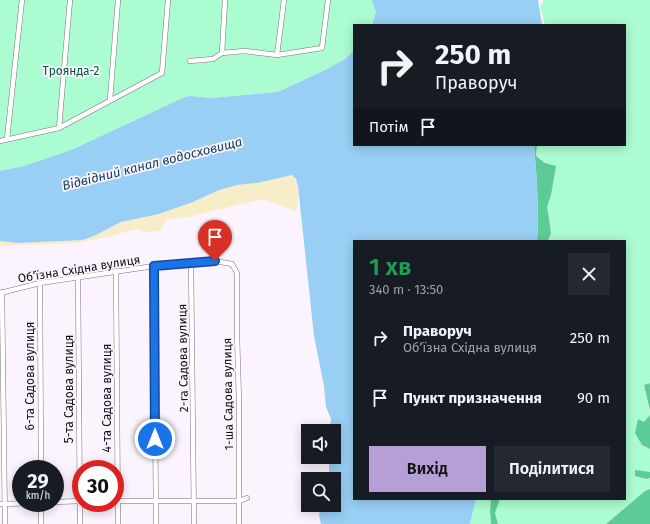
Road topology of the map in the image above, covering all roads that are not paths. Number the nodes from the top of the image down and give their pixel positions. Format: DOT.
graph roads {
  1 [pos="22,0"];
  2 [pos="70,0"];
  3 [pos="118,0"];
  4 [pos="168,0"];
  5 [pos="225,0"];
  6 [pos="284,0"];
  7 [pos="328,0"];
  8 [pos="222,53"];
  9 [pos="278,55"];
  10 [pos="190,60"];
  11 [pos="110,100"];
  12 [pos="59,128"];
  13 [pos="7,139"];
  14 [pos="0,141"];
  15 [pos="191,264"];
  16 [pos="232,264"];
  17 [pos="154,266"];
  18 [pos="116,272"];
  19 [pos="78,277"];
  20 [pos="40,283"];
  21 [pos="1,293"];
  22 [pos="41,460"];
  23 [pos="80,460"];
  24 [pos="116,460"];
  25 [pos="248,498"];
  26 [pos="194,500"];
  27 [pos="124,501"];
  28 [pos="155,501"];
  29 [pos="238,501"];
  30 [pos="2,504"];
  31 [pos="12,504"];
  32 [pos="41,512"];
  33 [pos="80,512"];
  34 [pos="117,512"];
  35 [pos="5,524"];
  36 [pos="41,524"];
  37 [pos="80,524"];
  38 [pos="118,524"];
  39 [pos="156,524"];
  40 [pos="194,524"];
  41 [pos="239,524"];
  1 -- 13 [label="street"];
  2 -- 12 [label="street"];
  3 -- 11 [label="street"];
  4 -- 11 [label="street"];
  5 -- 8 [label="street"];
  6 -- 9 [label="street"];
  7 -- 9 [label="street"];
  8 -- 9 [label="street"];
  8 -- 10 [label="street"];
  11 -- 12 [label="street"];
  12 -- 13 [label="street"];
  13 -- 14 [label="street"];
  15 -- 16 [label="street, Обʼїзна Східна вулиця"];
  15 -- 17 [label="street, Обʼїзна Східна вулиця"];
  15 -- 26 [label="street, 2-га Садова вулиця"];
  16 -- 29 [label="street, 1-ша Садова вулиця"];
  17 -- 18 [label="street, Обʼїзна Східна вулиця"];
  17 -- 28 [label="street"];
  18 -- 19 [label="street, Обʼїзна Східна вулиця"];
  18 -- 24 [label="street, 4-та Садова вулиця"];
  19 -- 20 [label="street, Обʼїзна Східна вулиця"];
  19 -- 23 [label="street, 5-та Садова вулиця"];
  20 -- 21 [label="street, Обʼїзна Східна вулиця"];
  20 -- 22 [label="street, 6-та Садова вулиця"];
  21 -- 30 [label="street"];
  25 -- 29 [label="street"];
  26 -- 28 [label="street"];
  26 -- 29 [label="street"];
  26 -- 40 [label="street, 2-га Садова вулиця"];
  27 -- 28 [label="street"];
  28 -- 39 [label="street"];
  29 -- 41 [label="street, 1-ша Садова вулиця"];
  30 -- 31 [label="street"];
  30 -- 35 [label="street"];
  32 -- 36 [label="street"];
  33 -- 37 [label="street, 5-та Садова вулиця"];
  34 -- 38 [label="street, 4-та Садова вулиця"];
}
